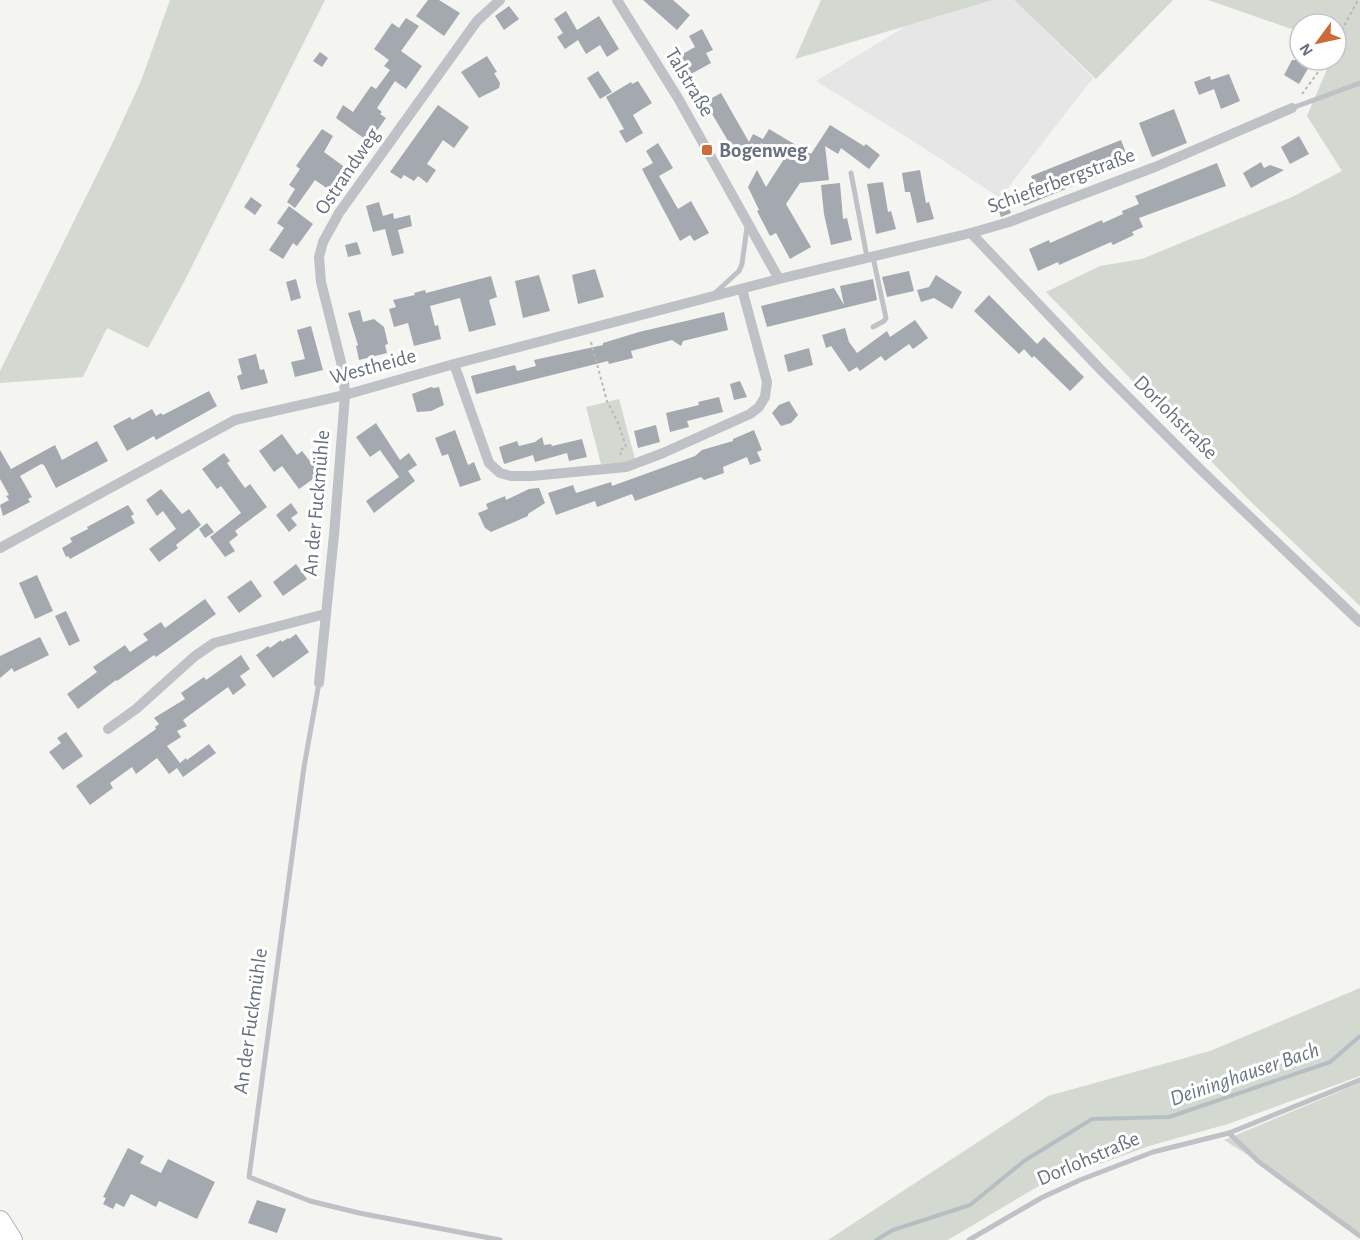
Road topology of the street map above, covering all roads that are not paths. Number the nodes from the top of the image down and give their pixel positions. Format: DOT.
graph roads {
  1 [pos="500,0"];
  2 [pos="617,0"];
  3 [pos="1360,82"];
  4 [pos="1292,108"];
  5 [pos="851,173"];
  6 [pos="748,226"];
  7 [pos="971,233"];
  8 [pos="870,256"];
  9 [pos="779,279"];
  10 [pos="742,289"];
  11 [pos="709,298"];
  12 [pos="873,327"];
  13 [pos="454,363"];
  14 [pos="345,394"];
  15 [pos="0,548"];
  16 [pos="325,614"];
  17 [pos="1360,622"];
  18 [pos="319,683"];
  19 [pos="108,729"];
  20 [pos="1360,1080"];
  21 [pos="1230,1133"];
  22 [pos="0,1221"];
  23 [pos="1360,1236"];
  24 [pos="12,1240"];
  25 [pos="500,1240"];
  26 [pos="969,1240"];
  1 -- 14 [label="street, Ostrandweg"];
  2 -- 6 [label="street, Talstraße"];
  3 -- 4 [label="lane"];
  4 -- 7 [label="street, Schieferbergstraße"];
  5 -- 8 [label="lane"];
  6 -- 9 [label="street, Talstraße"];
  6 -- 11 [label="lane"];
  7 -- 8 [label="street, Schieferbergstraße"];
  7 -- 17 [label="street, Dorlohstraße"];
  8 -- 9 [label="street, Schieferbergstraße"];
  8 -- 12 [label="lane"];
  9 -- 10 [label="street, Westheide"];
  10 -- 11 [label="street, Westheide"];
  10 -- 13 [label="street"];
  11 -- 13 [label="street, Westheide"];
  13 -- 14 [label="street, Westheide"];
  14 -- 15 [label="street, Westheide"];
  14 -- 16 [label="street, An der Fuckmühle"];
  16 -- 18 [label="street, An der Fuckmühle"];
  16 -- 19 [label="street"];
  18 -- 25 [label="lane, An der Fuckmühle"];
  20 -- 21 [label="lane, Dorlohstraße"];
  21 -- 23 [label="lane"];
  21 -- 26 [label="lane, Dorlohstraße"];
  22 -- 24 [label="highway"];
}
